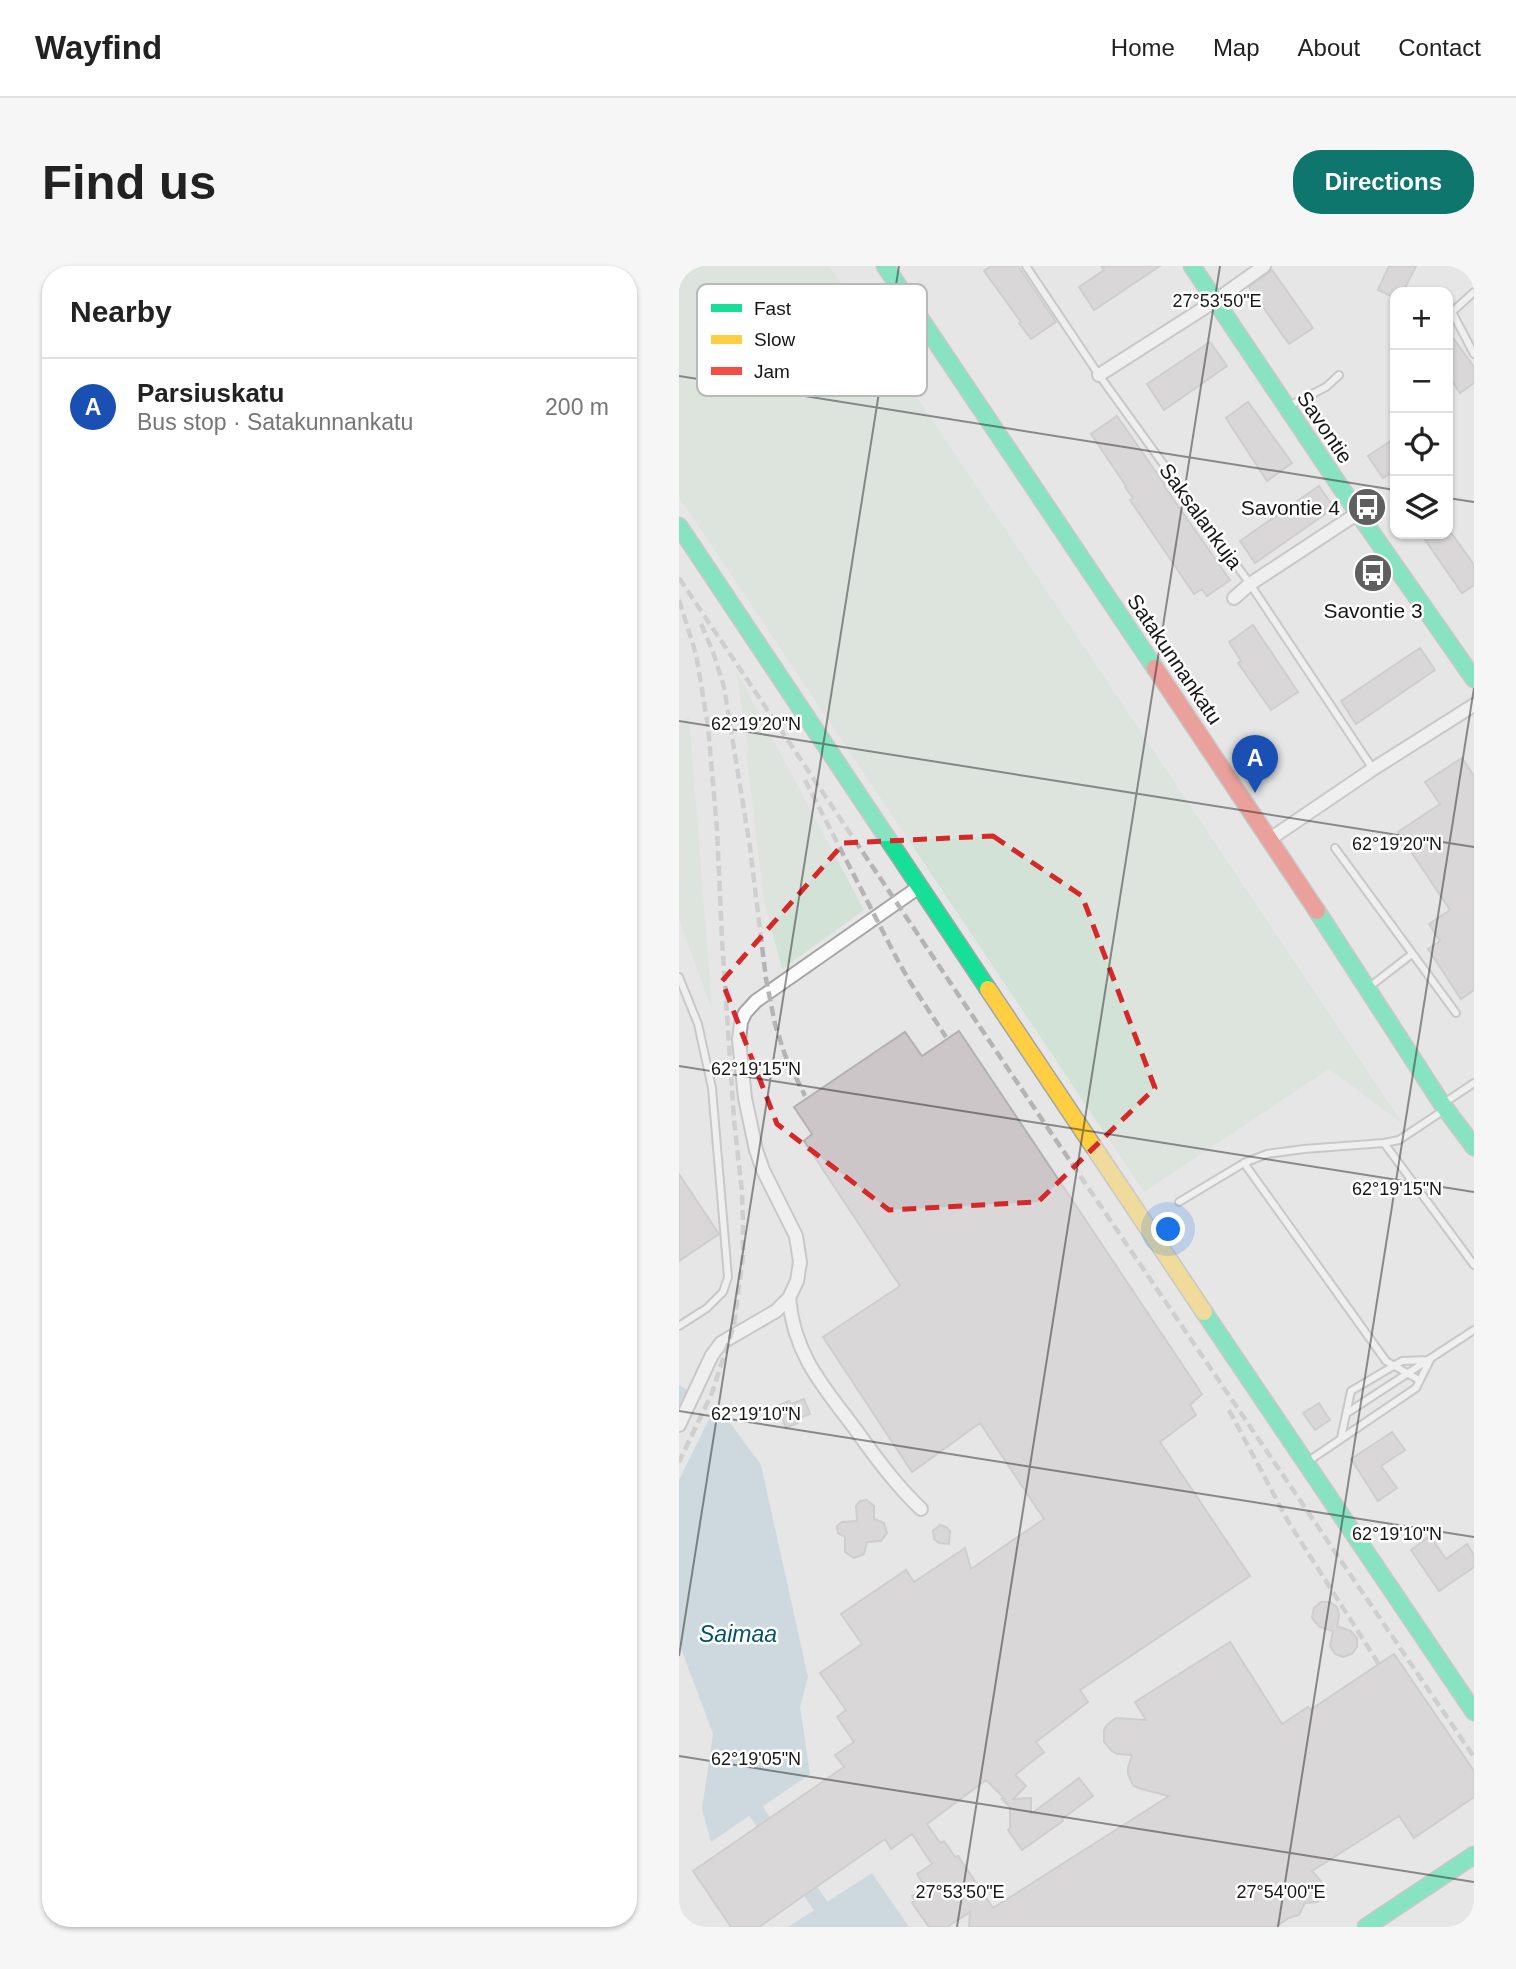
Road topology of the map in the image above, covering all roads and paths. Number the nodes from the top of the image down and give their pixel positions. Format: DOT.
graph roads {
  1 [pos="885,266"];
  2 [pos="1026,266"];
  3 [pos="1192,266"];
  4 [pos="1264,266"];
  5 [pos="897,284"];
  6 [pos="1474,292"];
  7 [pos="1215,301"];
  8 [pos="927,329"];
  9 [pos="1474,354"];
  10 [pos="1099,375"];
  11 [pos="1339,375"];
  12 [pos="1287,407"];
  13 [pos="1358,513"];
  14 [pos="679,526"];
  15 [pos="1250,584"];
  16 [pos="1234,598"];
  17 [pos="1474,679"];
  18 [pos="1474,705"];
  19 [pos="1373,769"];
  20 [pos="1270,839"];
  21 [pos="1335,848"];
  22 [pos="919,887"];
  23 [pos="1412,954"];
  24 [pos="679,977"];
  25 [pos="1367,989"];
  26 [pos="1456,1013"];
  27 [pos="1474,1083"];
  28 [pos="1444,1106"];
  29 [pos="1384,1143"];
  30 [pos="1474,1147"];
  31 [pos="1244,1163"];
  32 [pos="1179,1202"];
  33 [pos="1474,1265"];
  34 [pos="789,1298"];
  35 [pos="679,1326"];
  36 [pos="1474,1330"];
  37 [pos="1430,1360"];
  38 [pos="1394,1365"];
  39 [pos="1408,1374"];
  40 [pos="1419,1380"];
  41 [pos="1347,1413"];
  42 [pos="679,1426"];
  43 [pos="1341,1438"];
  44 [pos="1305,1463"];
  45 [pos="921,1509"];
  46 [pos="1474,1712"];
  47 [pos="1474,1854"];
  48 [pos="1366,1927"];
  1 -- 5 [label="street, Satakunnankatu"];
  2 -- 10 [label="lane, Saksalankuja"];
  3 -- 7 [label="street, Savontie"];
  4 -- 7 [label="street"];
  6 -- 9 [label="lane"];
  7 -- 10 [label="street"];
  7 -- 12 [label="street, Savontie"];
  8 -- 20 [label="street, Satakunnankatu"];
  10 -- 15 [label="lane, Saksalankuja"];
  11 -- 12 [label="lane"];
  12 -- 13 [label="street, Savontie"];
  13 -- 15 [label="street"];
  13 -- 17 [label="street, Savontie"];
  14 -- 22 [label="street"];
  15 -- 16 [label="street"];
  15 -- 19 [label="lane, Saksalankuja"];
  18 -- 19 [label="street"];
  19 -- 20 [label="street"];
  20 -- 25 [label="street, Satakunnankatu"];
  21 -- 23 [label="lane"];
  22 -- 34 [label="street"];
  22 -- 44 [label="street"];
  23 -- 25 [label="lane"];
  23 -- 26 [label="lane"];
  24 -- 35 [label="lane"];
  25 -- 28 [label="street, Satakunnankatu"];
  27 -- 28 [label="lane"];
  28 -- 29 [label="lane"];
  28 -- 30 [label="street, Satakunnankatu"];
  29 -- 31 [label="lane"];
  29 -- 33 [label="lane"];
  31 -- 32 [label="lane"];
  31 -- 38 [label="lane"];
  34 -- 42 [label="street"];
  34 -- 45 [label="street"];
  36 -- 37 [label="lane"];
  37 -- 38 [label="lane"];
  37 -- 39 [label="lane"];
  37 -- 40 [label="lane"];
  38 -- 39 [label="lane"];
  38 -- 41 [label="lane"];
  39 -- 40 [label="lane"];
  39 -- 41 [label="lane"];
  40 -- 43 [label="lane"];
  41 -- 43 [label="lane"];
  43 -- 44 [label="lane"];
  44 -- 46 [label="street"];
  47 -- 48 [label="street"];
}
